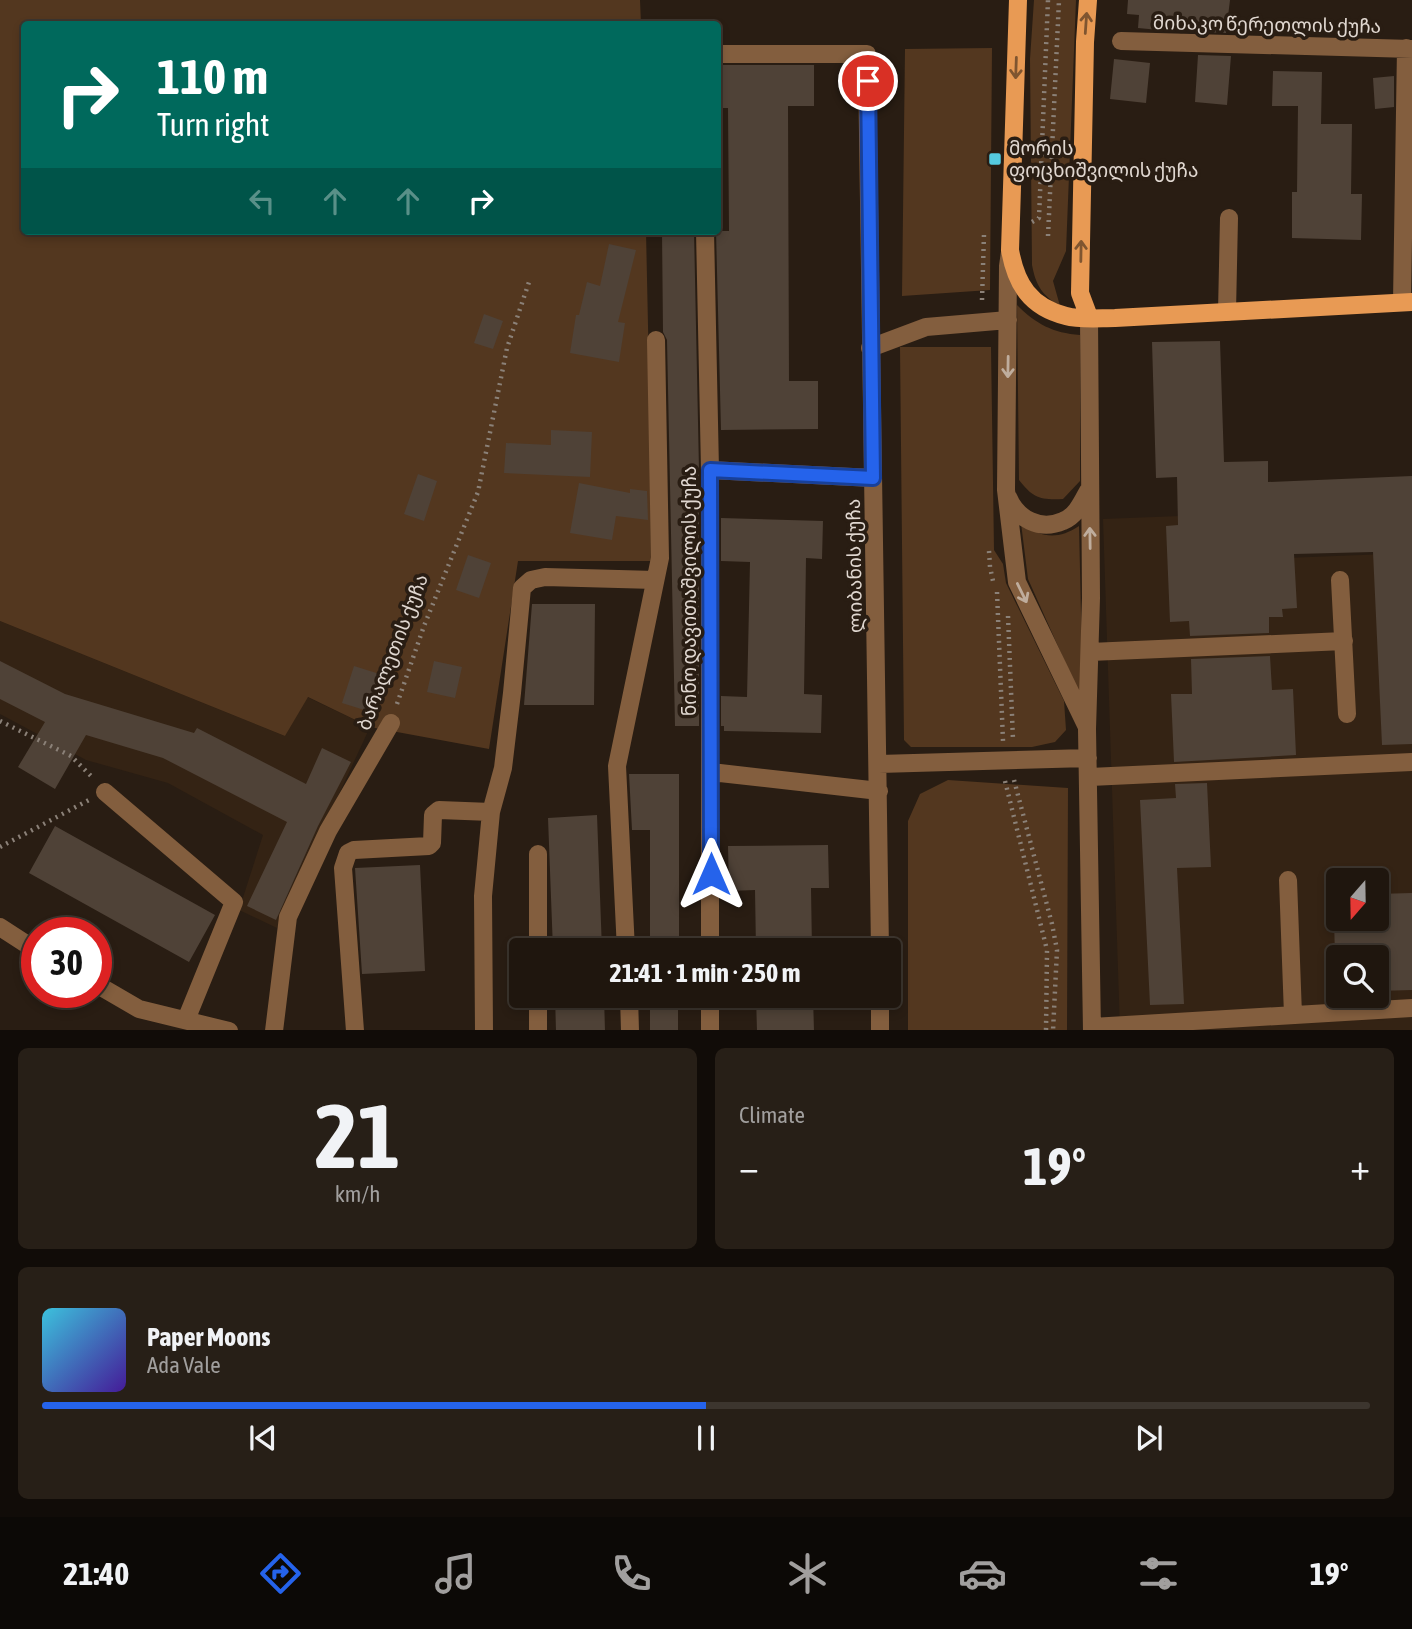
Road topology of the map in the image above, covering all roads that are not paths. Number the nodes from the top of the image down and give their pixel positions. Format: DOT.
graph roads {
  1 [pos="1018,0"];
  2 [pos="1088,0"];
  3 [pos="1121,41"];
  4 [pos="1409,48"];
  5 [pos="721,54"];
  6 [pos="1229,218"];
  7 [pos="705,235"];
  8 [pos="1010,250"];
  9 [pos="1407,302"];
  10 [pos="1227,312"];
  11 [pos="1089,317"];
  12 [pos="1007,320"];
  13 [pos="656,340"];
  14 [pos="870,348"];
  15 [pos="710,470"];
  16 [pos="873,478"];
  17 [pos="1089,489"];
  18 [pos="1006,490"];
  19 [pos="655,580"];
  20 [pos="1340,580"];
  21 [pos="1344,641"];
  22 [pos="1090,652"];
  23 [pos="1347,714"];
  24 [pos="391,723"];
  25 [pos="1087,729"];
  26 [pos="1088,758"];
  27 [pos="1412,762"];
  28 [pos="879,764"];
  29 [pos="711,772"];
  30 [pos="1090,777"];
  31 [pos="879,791"];
  32 [pos="105,792"];
  33 [pos="491,812"];
  34 [pos="538,854"];
  35 [pos="1288,880"];
  36 [pos="0,927"];
  37 [pos="538,938"];
  38 [pos="625,938"];
  39 [pos="710,938"];
  40 [pos="880,938"];
  41 [pos="21,941"];
  42 [pos="112,993"];
  43 [pos="538,1008"];
  44 [pos="629,1008"];
  45 [pos="710,1008"];
  46 [pos="880,1008"];
  47 [pos="1412,1008"];
  48 [pos="1293,1015"];
  49 [pos="186,1020"];
  50 [pos="1092,1029"];
  51 [pos="225,1030"];
  52 [pos="274,1030"];
  53 [pos="355,1030"];
  54 [pos="484,1030"];
  55 [pos="538,1030"];
  56 [pos="630,1030"];
  57 [pos="710,1030"];
  58 [pos="880,1030"];
  1 -- 8 [label="main road, one-way"];
  11 -- 2 [label="main road, one-way"];
  3 -- 4 [label="street, მიხაკო წერეთლის ქუჩა"];
  4 -- 9 [label="street"];
  5 -- 14 [label="street, ლიბანის ქუჩა"];
  6 -- 10 [label="street"];
  7 -- 15 [label="street, ნინო დავითაშვილის ქუჩა"];
  8 -- 11 [label="main road"];
  8 -- 12 [label="street"];
  9 -- 10 [label="main road"];
  10 -- 11 [label="main road"];
  11 -- 17 [label="street"];
  12 -- 14 [label="street"];
  12 -- 18 [label="street, one-way"];
  13 -- 19 [label="street"];
  14 -- 16 [label="street, ლიბანის ქუჩა"];
  15 -- 16 [label="street"];
  15 -- 29 [label="street, ნინო დავითაშვილის ქუჩა"];
  16 -- 28 [label="street, ლიბანის ქუჩა"];
  17 -- 18 [label="street"];
  22 -- 17 [label="street, one-way"];
  18 -- 25 [label="street, one-way"];
  19 -- 33 [label="street"];
  19 -- 38 [label="street"];
  20 -- 21 [label="street"];
  21 -- 22 [label="street"];
  21 -- 23 [label="street"];
  22 -- 25 [label="street"];
  24 -- 52 [label="street, ბარალეთის ქუჩა"];
  25 -- 26 [label="street"];
  26 -- 28 [label="street"];
  26 -- 30 [label="street"];
  27 -- 30 [label="street"];
  28 -- 31 [label="street, ლიბანის ქუჩა"];
  29 -- 31 [label="street"];
  29 -- 39 [label="street, ნინო დავითაშვილის ქუჩა"];
  30 -- 50 [label="street"];
  31 -- 40 [label="street, ლიბანის ქუჩა"];
  32 -- 49 [label="street"];
  33 -- 53 [label="street"];
  33 -- 54 [label="street"];
  34 -- 37 [label="street"];
  35 -- 48 [label="street"];
  36 -- 41 [label="street"];
  42 -- 49 [label="street"];
  43 -- 55 [label="street"];
  44 -- 56 [label="street"];
  45 -- 57 [label="street"];
  46 -- 58 [label="street"];
  47 -- 48 [label="street"];
  48 -- 50 [label="street"];
  49 -- 51 [label="street"];
}
